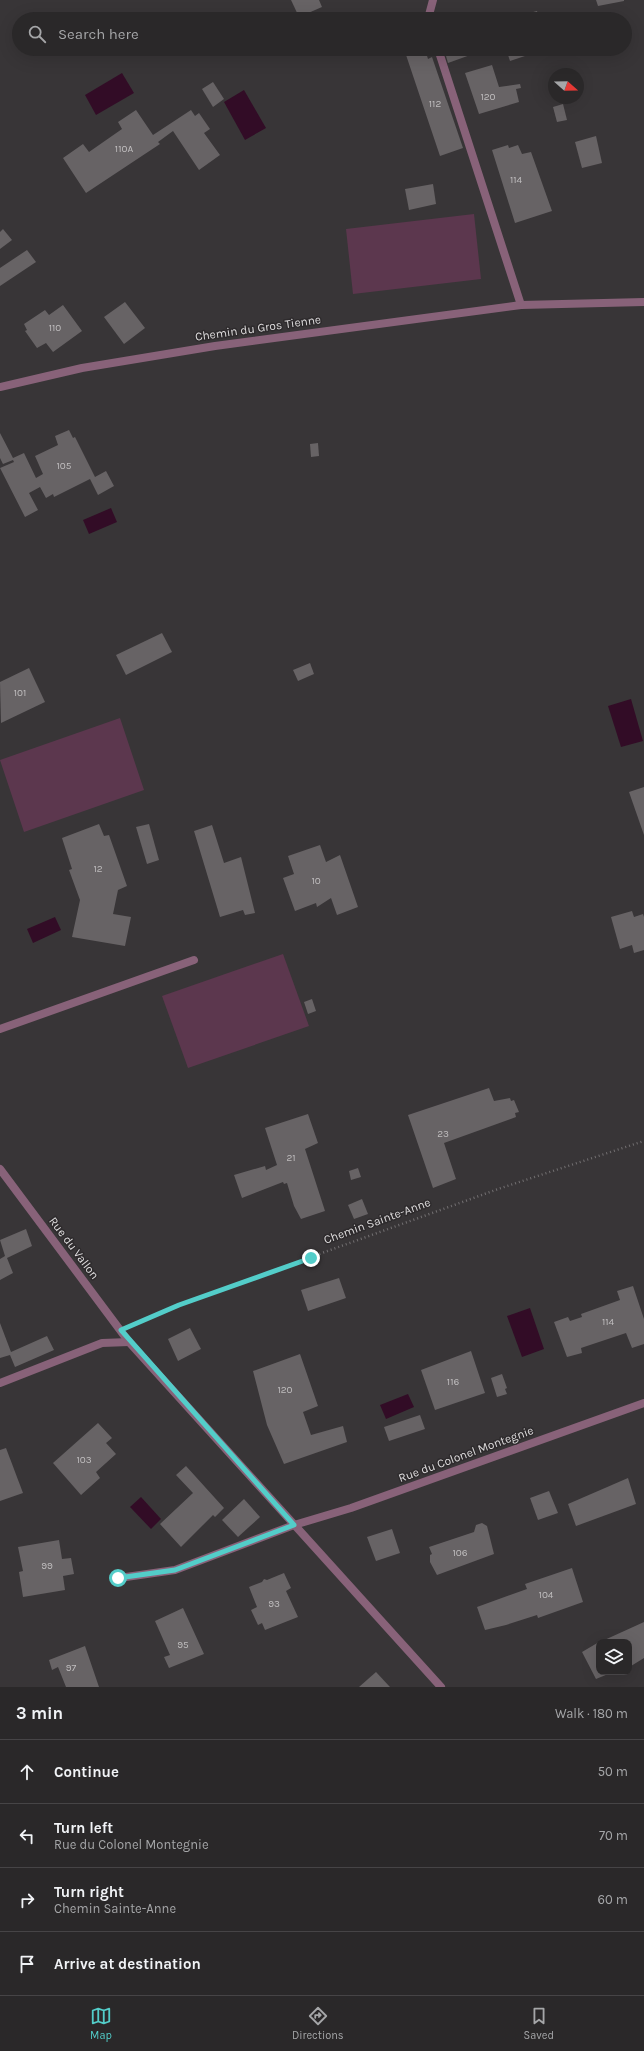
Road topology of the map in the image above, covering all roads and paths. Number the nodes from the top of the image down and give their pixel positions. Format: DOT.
graph roads {
  1 [pos="433,0"];
  2 [pos="430,12"];
  3 [pos="440,56"];
  4 [pos="644,302"];
  5 [pos="521,305"];
  6 [pos="0,387"];
  7 [pos="194,960"];
  8 [pos="0,1029"];
  9 [pos="644,1141"];
  10 [pos="0,1169"];
  11 [pos="121,1330"];
  12 [pos="130,1342"];
  13 [pos="0,1383"];
  14 [pos="644,1403"];
  15 [pos="294,1525"];
  16 [pos="118,1578"];
  17 [pos="441,1687"];
  1 -- 2 [label="street"];
  3 -- 5 [label="street"];
  4 -- 5 [label="street, Chemin du Gros Tienne"];
  5 -- 6 [label="street, Chemin du Gros Tienne"];
  7 -- 8 [label="street"];
  9 -- 11 [label="path, Chemin Sainte-Anne"];
  10 -- 11 [label="street, Rue du Vallon"];
  11 -- 12 [label="street, Rue du Vallon"];
  12 -- 13 [label="street"];
  12 -- 15 [label="street"];
  14 -- 15 [label="street, Rue du Colonel Montegnie"];
  15 -- 16 [label="street, Rue du Colonel Montegnie"];
  15 -- 17 [label="street"];
}
